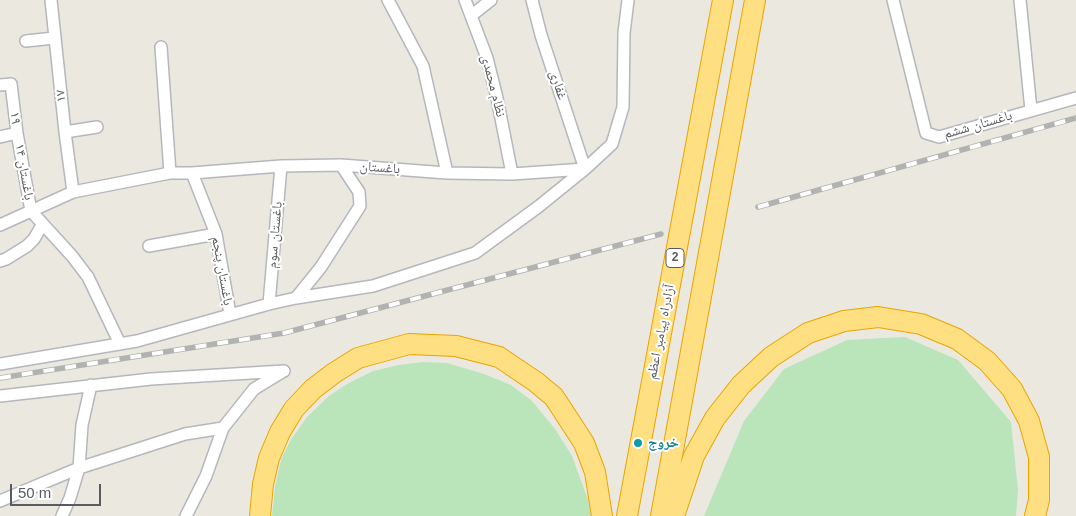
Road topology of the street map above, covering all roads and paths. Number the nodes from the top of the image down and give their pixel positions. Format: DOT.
graph roads {
  1 [pos="51,0"];
  2 [pos="388,0"];
  3 [pos="465,0"];
  4 [pos="491,0"];
  5 [pos="532,0"];
  6 [pos="723,0"];
  7 [pos="755,0"];
  8 [pos="893,0"];
  9 [pos="1020,0"];
  10 [pos="627,1"];
  11 [pos="472,15"];
  12 [pos="54,38"];
  13 [pos="26,41"];
  14 [pos="161,47"];
  15 [pos="0,85"];
  16 [pos="1076,98"];
  17 [pos="1030,110"];
  18 [pos="97,127"];
  19 [pos="64,132"];
  20 [pos="17,133"];
  21 [pos="0,137"];
  22 [pos="340,165"];
  23 [pos="281,166"];
  24 [pos="585,170"];
  25 [pos="170,172"];
  26 [pos="192,173"];
  27 [pos="447,173"];
  28 [pos="512,174"];
  29 [pos="73,192"];
  30 [pos="31,211"];
  31 [pos="0,225"];
  32 [pos="42,225"];
  33 [pos="216,234"];
  34 [pos="149,246"];
  35 [pos="0,261"];
  36 [pos="296,298"];
  37 [pos="269,304"];
  38 [pos="230,314"];
  39 [pos="120,344"];
  40 [pos="0,364"];
  41 [pos="92,385"];
  42 [pos="0,396"];
  43 [pos="223,428"];
  44 [pos="79,468"];
  45 [pos="0,501"];
  46 [pos="62,516"];
  47 [pos="186,516"];
  48 [pos="260,516"];
  49 [pos="602,516"];
  50 [pos="627,516"];
  51 [pos="661,516"];
  52 [pos="674,516"];
  53 [pos="1035,516"];
  1 -- 12 [label="street, ۱۷"];
  2 -- 27 [label="street"];
  3 -- 11 [label="street, نظام محمدی"];
  4 -- 11 [label="street"];
  5 -- 24 [label="street, غفاری"];
  6 -- 50 [label="highway, آزادراه پیامبر اعظم / 2"];
  7 -- 51 [label="highway"];
  8 -- 17 [label="street, باغستان ششم"];
  9 -- 17 [label="street"];
  10 -- 24 [label="street"];
  11 -- 28 [label="street, نظام محمدی"];
  12 -- 13 [label="street"];
  12 -- 19 [label="street, ۱۷"];
  14 -- 25 [label="street"];
  15 -- 20 [label="street, ۱۹"];
  16 -- 17 [label="street, باغستان ششم"];
  18 -- 19 [label="street"];
  19 -- 29 [label="street, ۱۷"];
  20 -- 21 [label="street"];
  20 -- 30 [label="street, باغستان ۱۴"];
  22 -- 23 [label="street, باغستان"];
  22 -- 27 [label="street, باغستان"];
  22 -- 36 [label="street"];
  23 -- 26 [label="street, باغستان"];
  23 -- 37 [label="street, باغستان سوم"];
  24 -- 28 [label="street, باغستان"];
  24 -- 36 [label="street"];
  25 -- 26 [label="street, باغستان"];
  25 -- 29 [label="street, باغستان"];
  26 -- 33 [label="street, باغستان پنجم"];
  27 -- 28 [label="street, باغستان"];
  29 -- 30 [label="street, باغستان"];
  30 -- 31 [label="street, باغستان"];
  30 -- 32 [label="street"];
  32 -- 35 [label="street"];
  32 -- 39 [label="street"];
  33 -- 34 [label="street"];
  33 -- 38 [label="street, باغستان پنجم"];
  36 -- 37 [label="street"];
  37 -- 38 [label="street"];
  38 -- 39 [label="street"];
  39 -- 40 [label="street"];
  41 -- 42 [label="street"];
  41 -- 43 [label="street"];
  41 -- 44 [label="street"];
  43 -- 44 [label="street"];
  43 -- 47 [label="street"];
  44 -- 45 [label="street"];
  44 -- 46 [label="street"];
  48 -- 49 [label="highway"];
  52 -- 53 [label="highway"];
}
